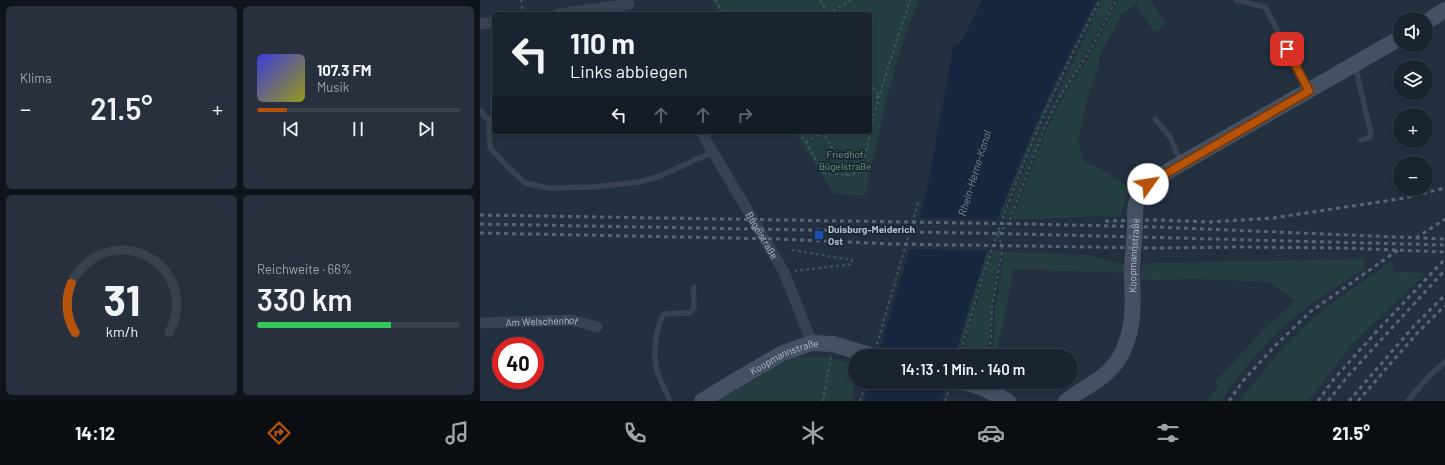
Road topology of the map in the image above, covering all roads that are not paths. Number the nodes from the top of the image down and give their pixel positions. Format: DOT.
graph roads {
  1 [pos="1236,0"];
  2 [pos="630,6"];
  3 [pos="1445,10"];
  4 [pos="577,12"];
  5 [pos="1433,18"];
  6 [pos="492,22"];
  7 [pos="480,24"];
  8 [pos="1393,42"];
  9 [pos="1355,65"];
  10 [pos="1309,91"];
  11 [pos="480,111"];
  12 [pos="1155,119"];
  13 [pos="702,134"];
  14 [pos="1361,140"];
  15 [pos="713,152"];
  16 [pos="1182,164"];
  17 [pos="694,287"];
  18 [pos="482,320"];
  19 [pos="597,327"];
  20 [pos="812,343"];
  21 [pos="854,349"];
  22 [pos="1445,362"];
  23 [pos="985,389"];
  24 [pos="1004,400"];
  25 [pos="670,401"];
  26 [pos="702,401"];
  27 [pos="1066,401"];
  28 [pos="1408,401"];
  1 -- 10 [label="lane"];
  2 -- 4 [label="street"];
  3 -- 5 [label="street"];
  6 -- 7 [label="street"];
  8 -- 9 [label="street, Koopmannstraße"];
  9 -- 10 [label="street, Koopmannstraße"];
  9 -- 14 [label="lane"];
  10 -- 16 [label="street, Koopmannstraße"];
  11 -- 15 [label="lane"];
  12 -- 16 [label="lane"];
  13 -- 15 [label="street, Bügelstraße"];
  15 -- 20 [label="street, Bügelstraße"];
  16 -- 27 [label="street, Koopmannstraße"];
  17 -- 25 [label="lane"];
  18 -- 19 [label="street, Am Welschenhof"];
  20 -- 21 [label="street, Koopmannstraße"];
  20 -- 26 [label="street, Koopmannstraße"];
  22 -- 28 [label="lane"];
  23 -- 24 [label="street"];
}
